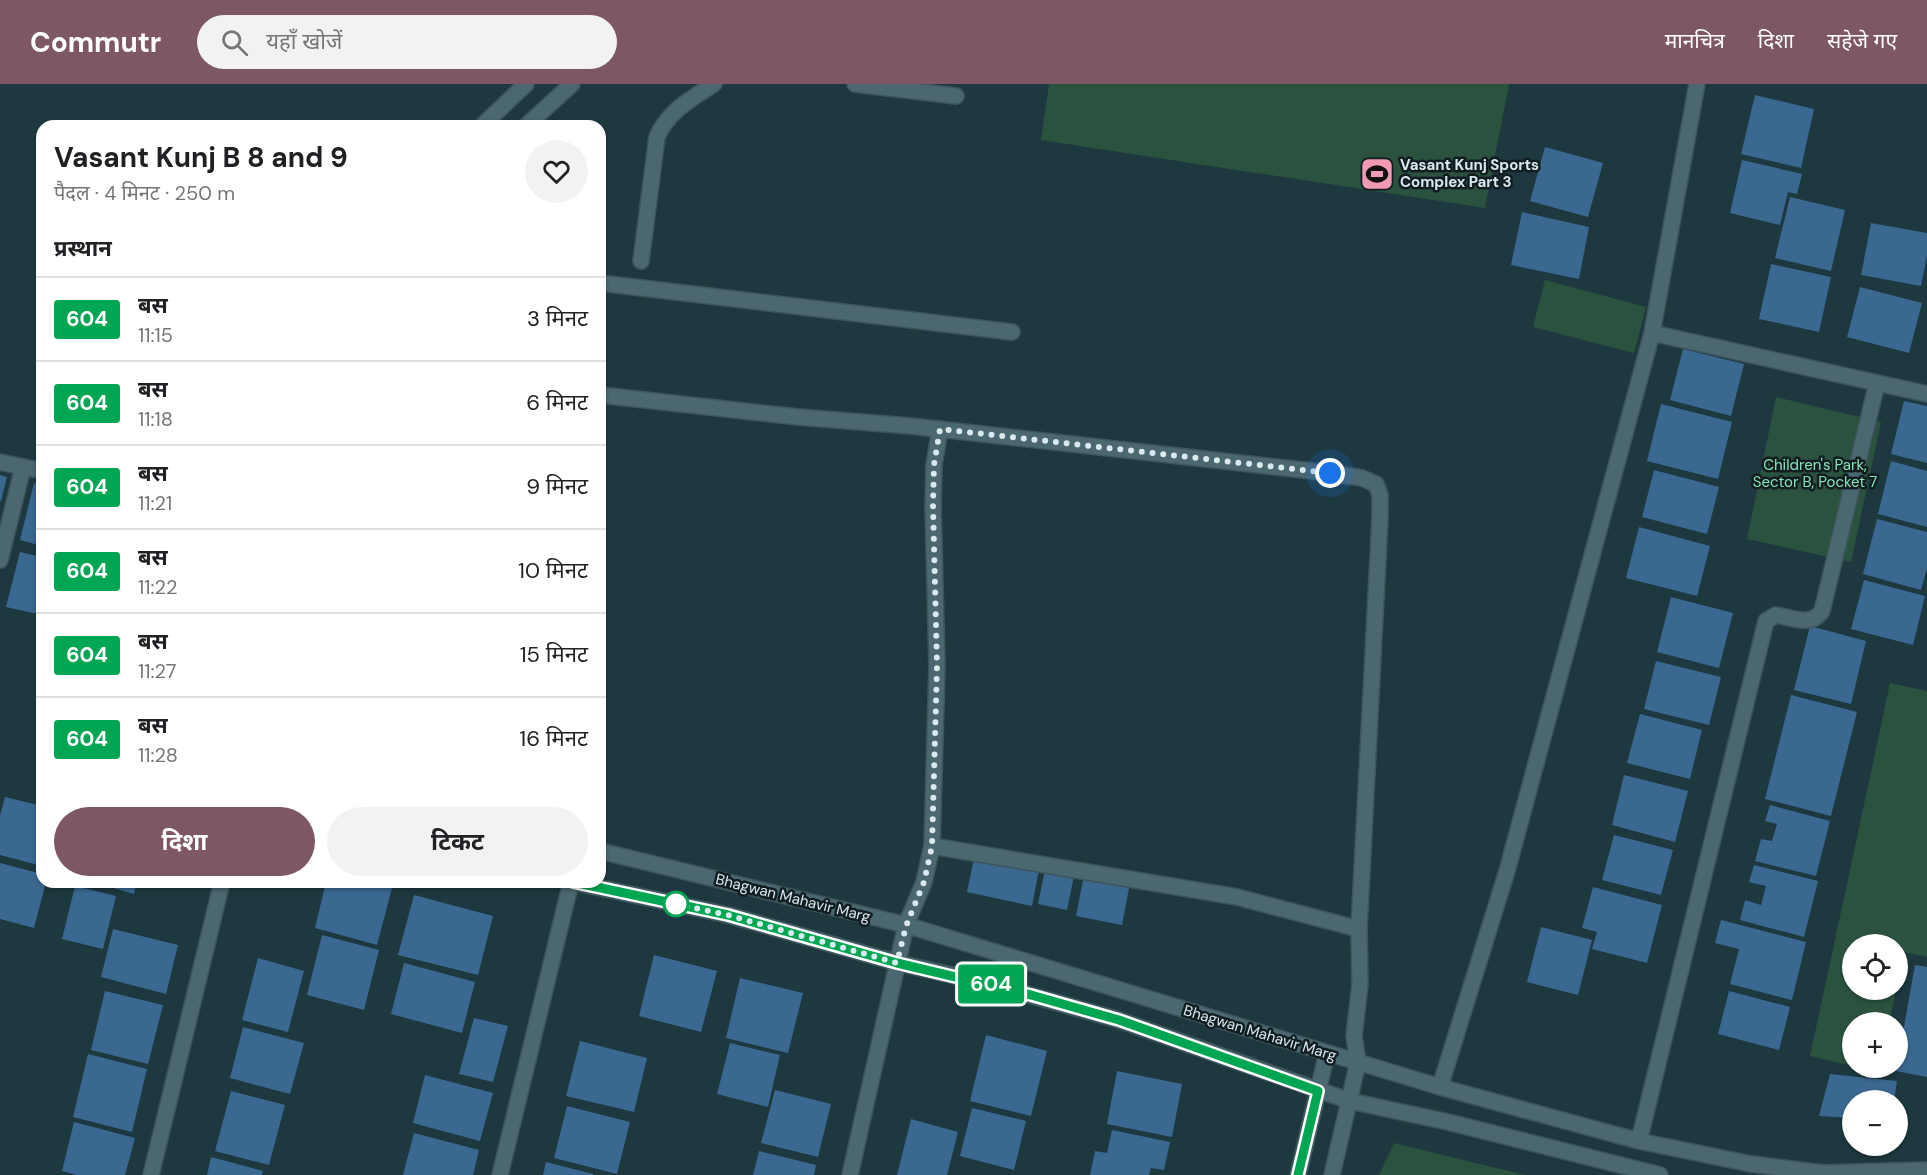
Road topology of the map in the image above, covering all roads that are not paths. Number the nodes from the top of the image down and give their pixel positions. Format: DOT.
graph roads {
  1 [pos="526,84"];
  2 [pos="572,84"];
  3 [pos="714,84"];
  4 [pos="855,84"];
  5 [pos="1697,84"];
  6 [pos="956,96"];
  7 [pos="488,120"];
  8 [pos="533,120"];
  9 [pos="641,261"];
  10 [pos="606,284"];
  11 [pos="1012,332"];
  12 [pos="1652,333"];
  13 [pos="1877,383"];
  14 [pos="1927,394"];
  15 [pos="606,396"];
  16 [pos="940,429"];
  17 [pos="0,462"];
  18 [pos="23,467"];
  19 [pos="36,470"];
  20 [pos="0,560"];
  21 [pos="932,846"];
  22 [pos="606,852"];
  23 [pos="221,888"];
  24 [pos="571,888"];
  25 [pos="600,888"];
  26 [pos="906,926"];
  27 [pos="1359,929"];
  28 [pos="897,963"];
  29 [pos="1327,1053"];
  30 [pos="1358,1062"];
  31 [pos="1440,1087"];
  32 [pos="1318,1091"];
  33 [pos="1350,1101"];
  34 [pos="1639,1141"];
  35 [pos="1927,1170"];
  36 [pos="151,1175"];
  37 [pos="500,1175"];
  38 [pos="850,1175"];
  39 [pos="1298,1175"];
  40 [pos="1332,1175"];
  41 [pos="1660,1175"];
  1 -- 7 [label="street"];
  2 -- 8 [label="street"];
  3 -- 9 [label="street"];
  4 -- 6 [label="street"];
  5 -- 12 [label="street"];
  10 -- 11 [label="street"];
  12 -- 13 [label="street"];
  12 -- 31 [label="street"];
  13 -- 14 [label="street"];
  13 -- 34 [label="street"];
  15 -- 16 [label="street"];
  16 -- 21 [label="street"];
  16 -- 27 [label="street"];
  17 -- 18 [label="street"];
  18 -- 19 [label="street"];
  18 -- 20 [label="street"];
  21 -- 26 [label="street"];
  21 -- 27 [label="street"];
  22 -- 26 [label="street, Bhagwan Mahavir Marg"];
  23 -- 36 [label="street"];
  24 -- 37 [label="street"];
  25 -- 28 [label="street"];
  26 -- 28 [label="street"];
  26 -- 29 [label="street, Bhagwan Mahavir Marg"];
  27 -- 30 [label="street"];
  28 -- 32 [label="street"];
  28 -- 38 [label="street"];
  29 -- 30 [label="street, Bhagwan Mahavir Marg"];
  29 -- 32 [label="street"];
  30 -- 31 [label="street, Bhagwan Mahavir Marg"];
  30 -- 33 [label="street"];
  31 -- 34 [label="street, Bhagwan Mahavir Marg"];
  32 -- 33 [label="street"];
  32 -- 39 [label="street"];
  33 -- 40 [label="street"];
  33 -- 41 [label="street"];
  34 -- 35 [label="street, Bhagwan Mahavir Marg"];
}
